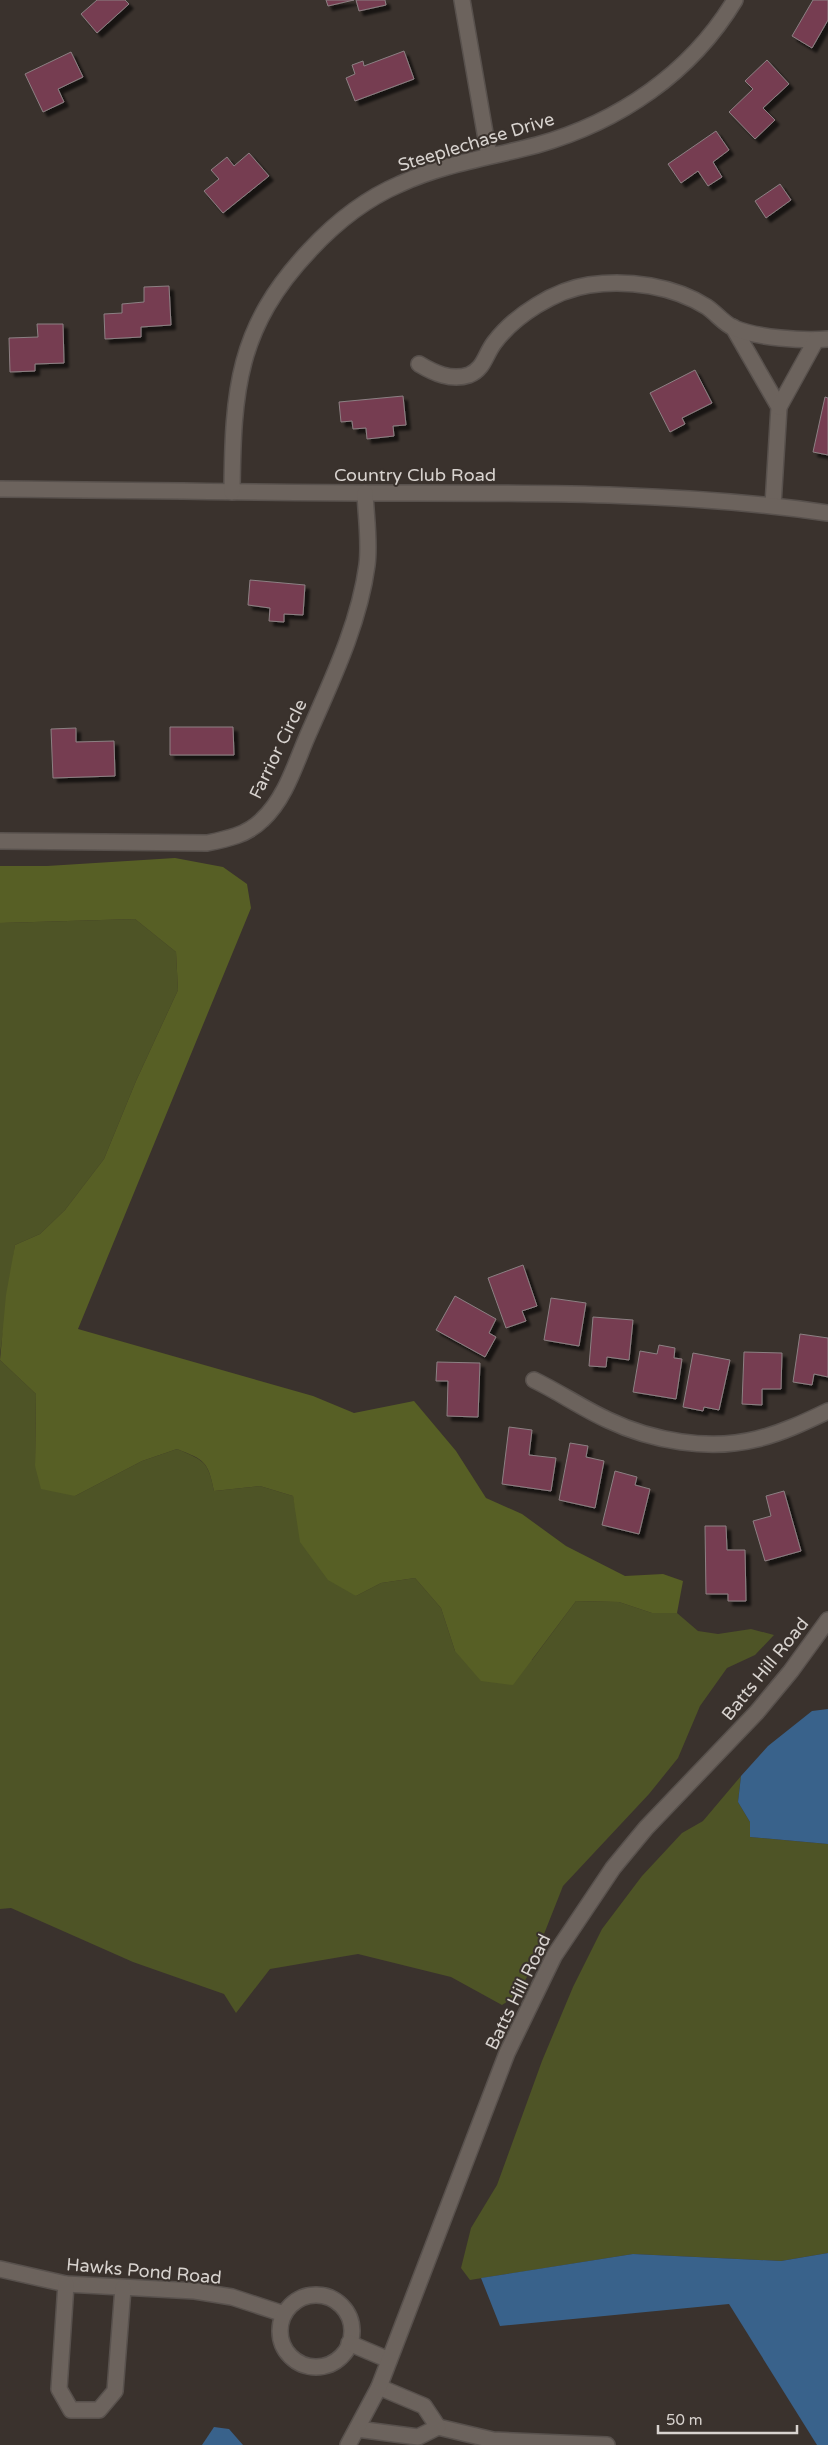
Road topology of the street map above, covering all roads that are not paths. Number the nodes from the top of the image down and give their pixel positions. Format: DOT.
graph roads {
  1 [pos="462,0"];
  2 [pos="735,0"];
  3 [pos="489,156"];
  4 [pos="733,327"];
  5 [pos="822,339"];
  6 [pos="419,364"];
  7 [pos="778,407"];
  8 [pos="0,489"];
  9 [pos="232,492"];
  10 [pos="365,493"];
  11 [pos="773,505"];
  12 [pos="828,513"];
  13 [pos="0,841"];
  14 [pos="534,1380"];
  15 [pos="828,1411"];
  16 [pos="828,1620"];
  17 [pos="0,2269"];
  18 [pos="66,2284"];
  19 [pos="123,2288"];
  20 [pos="284,2314"];
  21 [pos="349,2343"];
  22 [pos="390,2360"];
  23 [pos="379,2388"];
  24 [pos="438,2427"];
  25 [pos="357,2429"];
  26 [pos="348,2445"];
  27 [pos="607,2445"];
  1 -- 3 [label="street"];
  2 -- 3 [label="street, Steeplechase Drive"];
  3 -- 9 [label="street, Steeplechase Drive"];
  4 -- 5 [label="street"];
  4 -- 6 [label="street"];
  4 -- 7 [label="street"];
  5 -- 7 [label="street"];
  7 -- 11 [label="street"];
  8 -- 9 [label="street, Country Club Road"];
  9 -- 10 [label="street, Country Club Road"];
  10 -- 11 [label="street, Country Club Road"];
  10 -- 13 [label="street, Farrior Circle"];
  11 -- 12 [label="street, Country Club Road"];
  14 -- 15 [label="street"];
  16 -- 22 [label="street, Batts Hill Road"];
  17 -- 18 [label="street, Hawks Pond Road"];
  18 -- 19 [label="street, Hawks Pond Road"];
  18 -- 19 [label="street"];
  19 -- 20 [label="street, Hawks Pond Road"];
  20 -- 21 [label="street"];
  20 -- 21 [label="street"];
  21 -- 22 [label="street"];
  22 -- 23 [label="street, Batts Hill Road"];
  23 -- 24 [label="street"];
  23 -- 25 [label="street, Batts Hill Road"];
  24 -- 25 [label="street"];
  24 -- 27 [label="street"];
  25 -- 26 [label="street, Batts Hill Road"];
}
